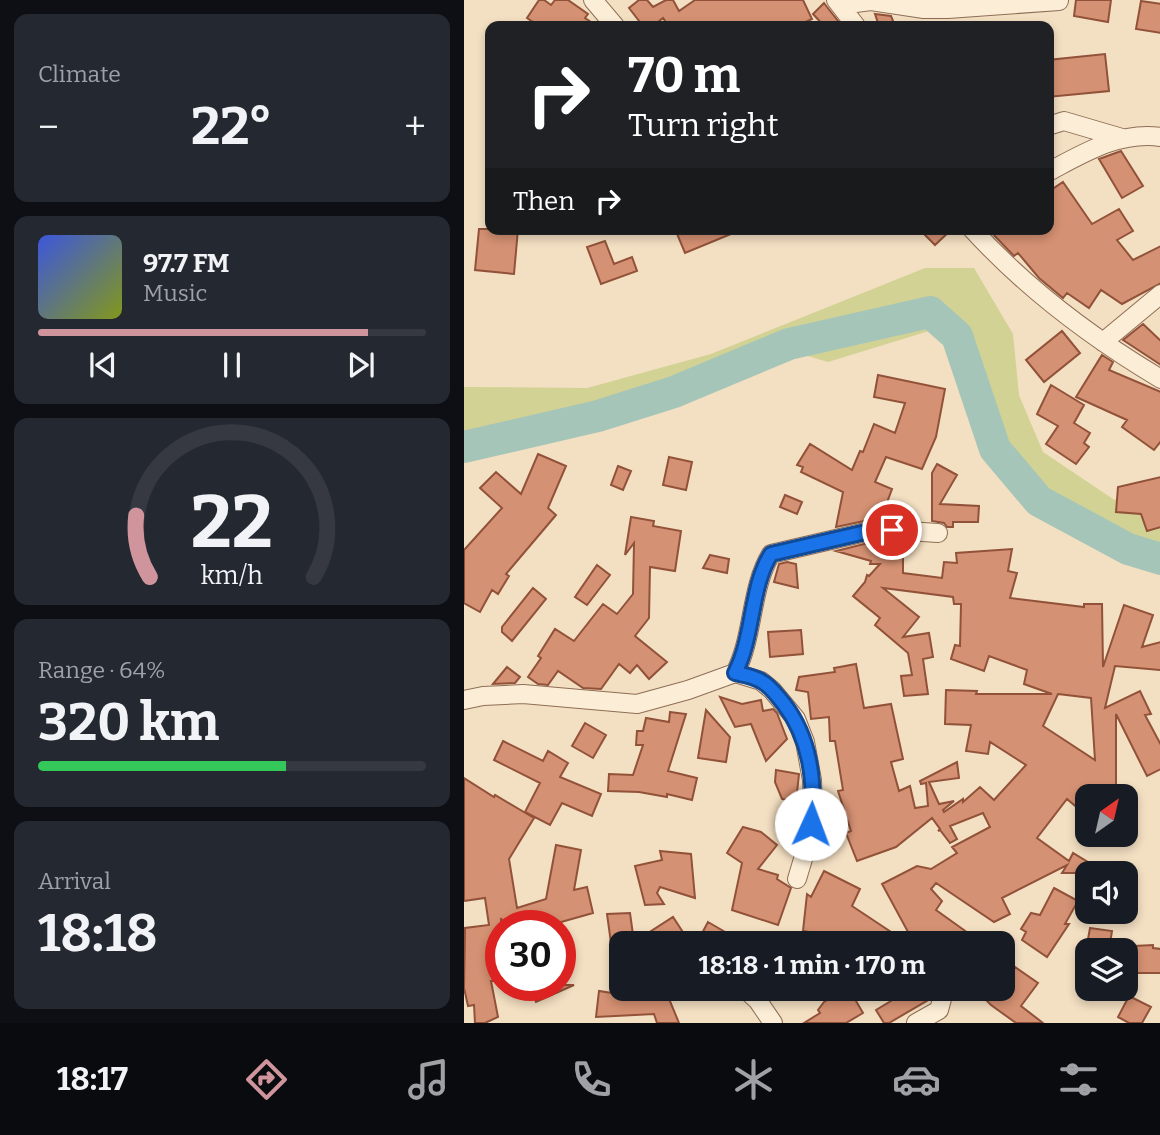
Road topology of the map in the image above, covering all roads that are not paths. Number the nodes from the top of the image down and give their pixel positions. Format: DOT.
graph roads {
  1 [pos="593,0"];
  2 [pos="1059,1"];
  3 [pos="838,3"];
  4 [pos="611,21"];
  5 [pos="852,21"];
  6 [pos="1054,124"];
  7 [pos="1160,137"];
  8 [pos="1122,138"];
  9 [pos="1054,169"];
  10 [pos="978,235"];
  11 [pos="1160,294"];
  12 [pos="1103,342"];
  13 [pos="1160,379"];
  14 [pos="938,533"];
  15 [pos="735,673"];
  16 [pos="464,700"];
  17 [pos="797,879"];
  18 [pos="758,1001"];
  19 [pos="941,1001"];
  20 [pos="773,1023"];
  21 [pos="916,1023"];
  1 -- 4 [label="street"];
  2 -- 3 [label="street"];
  3 -- 5 [label="street"];
  6 -- 8 [label="street"];
  7 -- 8 [label="street"];
  8 -- 9 [label="street"];
  10 -- 12 [label="street"];
  11 -- 12 [label="street"];
  12 -- 13 [label="street"];
  14 -- 15 [label="street"];
  15 -- 16 [label="street"];
  15 -- 17 [label="street"];
  18 -- 20 [label="street"];
  19 -- 21 [label="street"];
}
